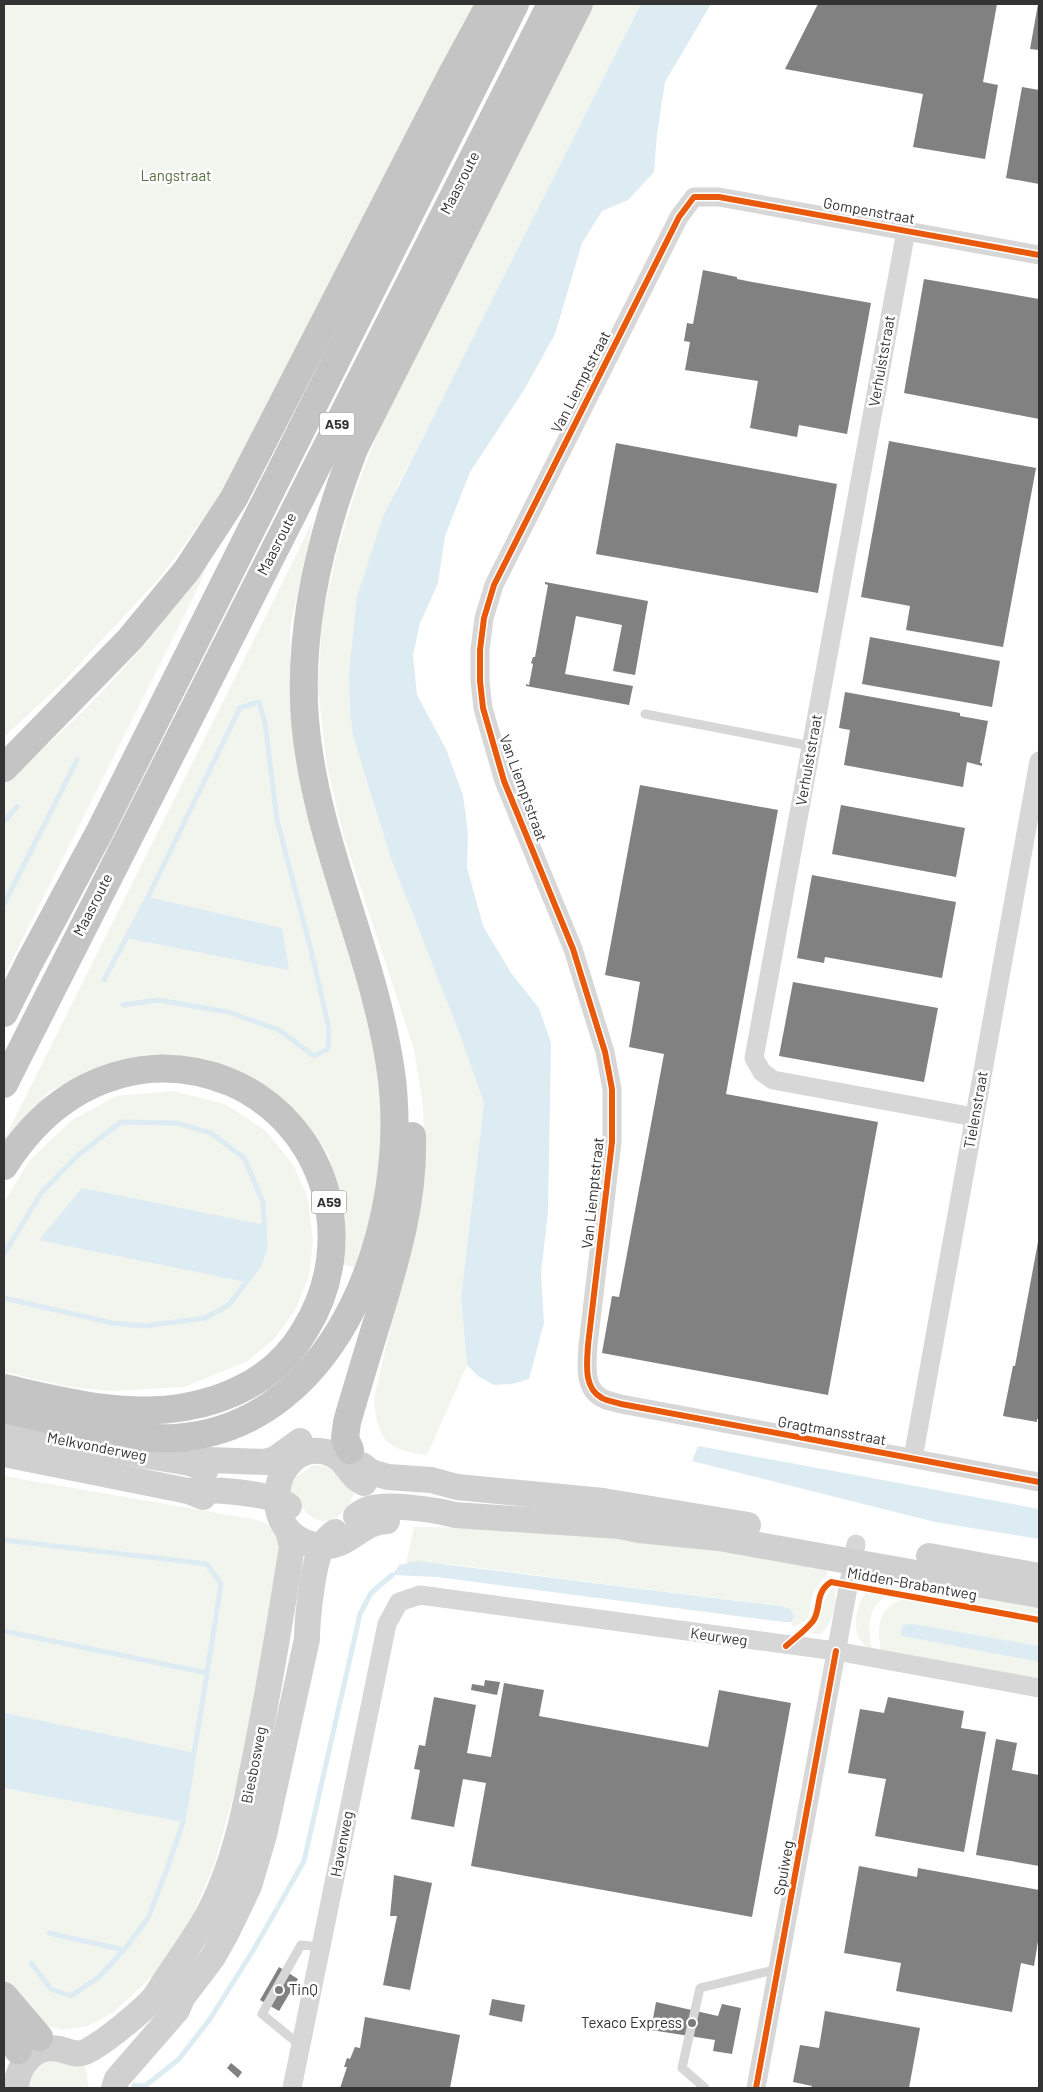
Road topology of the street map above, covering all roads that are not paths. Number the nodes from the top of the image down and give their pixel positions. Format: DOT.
graph roads {
  1 [pos="490,4"];
  2 [pos="515,4"];
  3 [pos="550,4"];
  4 [pos="579,4"];
  5 [pos="694,198"];
  6 [pos="906,231"];
  7 [pos="1039,255"];
  8 [pos="645,714"];
  9 [pos="29,742"];
  10 [pos="811,746"];
  11 [pos="1039,761"];
  12 [pos="4,763"];
  13 [pos="4,768"];
  14 [pos="359,938"];
  15 [pos="4,1013"];
  16 [pos="4,1084"];
  17 [pos="974,1117"];
  18 [pos="4,1166"];
  19 [pos="4,1388"];
  20 [pos="621,1404"];
  21 [pos="4,1409"];
  22 [pos="4,1428"];
  23 [pos="4,1454"];
  24 [pos="913,1458"];
  25 [pos="281,1464"];
  26 [pos="360,1466"];
  27 [pos="1039,1482"];
  28 [pos="280,1515"];
  29 [pos="362,1521"];
  30 [pos="332,1541"];
  31 [pos="854,1553"];
  32 [pos="1039,1576"];
  33 [pos="1039,1595"];
  34 [pos="399,1602"];
  35 [pos="836,1651"];
  36 [pos="1039,1688"];
  37 [pos="321,1947"];
  38 [pos="778,1968"];
  39 [pos="173,1990"];
  40 [pos="4,1996"];
  41 [pos="83,2046"];
  42 [pos="301,2047"];
  43 [pos="15,2064"];
  44 [pos="108,2083"];
  45 [pos="292,2088"];
  46 [pos="705,2088"];
  47 [pos="756,2088"];
  1 -- 9 [label="highway"];
  2 -- 15 [label="highway, Maasroute / A59"];
  3 -- 16 [label="highway, Maasroute / A59"];
  4 -- 14 [label="highway, A59"];
  5 -- 6 [label="street, Gompenstraat"];
  5 -- 20 [label="street, Van Liemptstraat"];
  6 -- 7 [label="street, Gompenstraat"];
  6 -- 10 [label="street, Verhulststraat"];
  8 -- 10 [label="lane"];
  9 -- 12 [label="highway"];
  9 -- 13 [label="highway"];
  10 -- 17 [label="street, Verhulststraat"];
  11 -- 17 [label="street, Tielenstraat"];
  14 -- 21 [label="highway, A59"];
  14 -- 26 [label="highway, A59"];
  17 -- 24 [label="street, Tielenstraat"];
  18 -- 19 [label="highway, A59"];
  20 -- 24 [label="street, Gragtmansstraat"];
  22 -- 25 [label="main road, Melkvonderweg"];
  23 -- 28 [label="main road, Melkvonderweg"];
  24 -- 27 [label="street, Gragtmansstraat"];
  25 -- 26 [label="main road"];
  25 -- 26 [label="main road"];
  25 -- 28 [label="main road"];
  26 -- 29 [label="main road"];
  26 -- 31 [label="main road, Midden-Brabantweg"];
  28 -- 30 [label="main road"];
  28 -- 39 [label="main road, Biesbosweg"];
  29 -- 30 [label="main road"];
  29 -- 31 [label="main road, Midden-Brabantweg"];
  30 -- 39 [label="main road, Biesbosweg"];
  31 -- 32 [label="main road, Midden-Brabantweg"];
  31 -- 33 [label="main road, Midden-Brabantweg"];
  31 -- 35 [label="street, Spuiweg"];
  34 -- 35 [label="street, Keurweg"];
  34 -- 37 [label="street, Havenweg"];
  35 -- 36 [label="street, Keurweg"];
  35 -- 38 [label="street, Spuiweg"];
  37 -- 42 [label="street, Havenweg"];
  37 -- 42 [label="lane"];
  38 -- 46 [label="lane"];
  38 -- 47 [label="street, Spuiweg"];
  39 -- 41 [label="main road, Biesbosweg"];
  39 -- 44 [label="main road, Biesbosweg"];
  40 -- 43 [label="highway"];
  41 -- 43 [label="main road"];
  41 -- 44 [label="main road"];
  42 -- 45 [label="street, Havenweg"];
}
